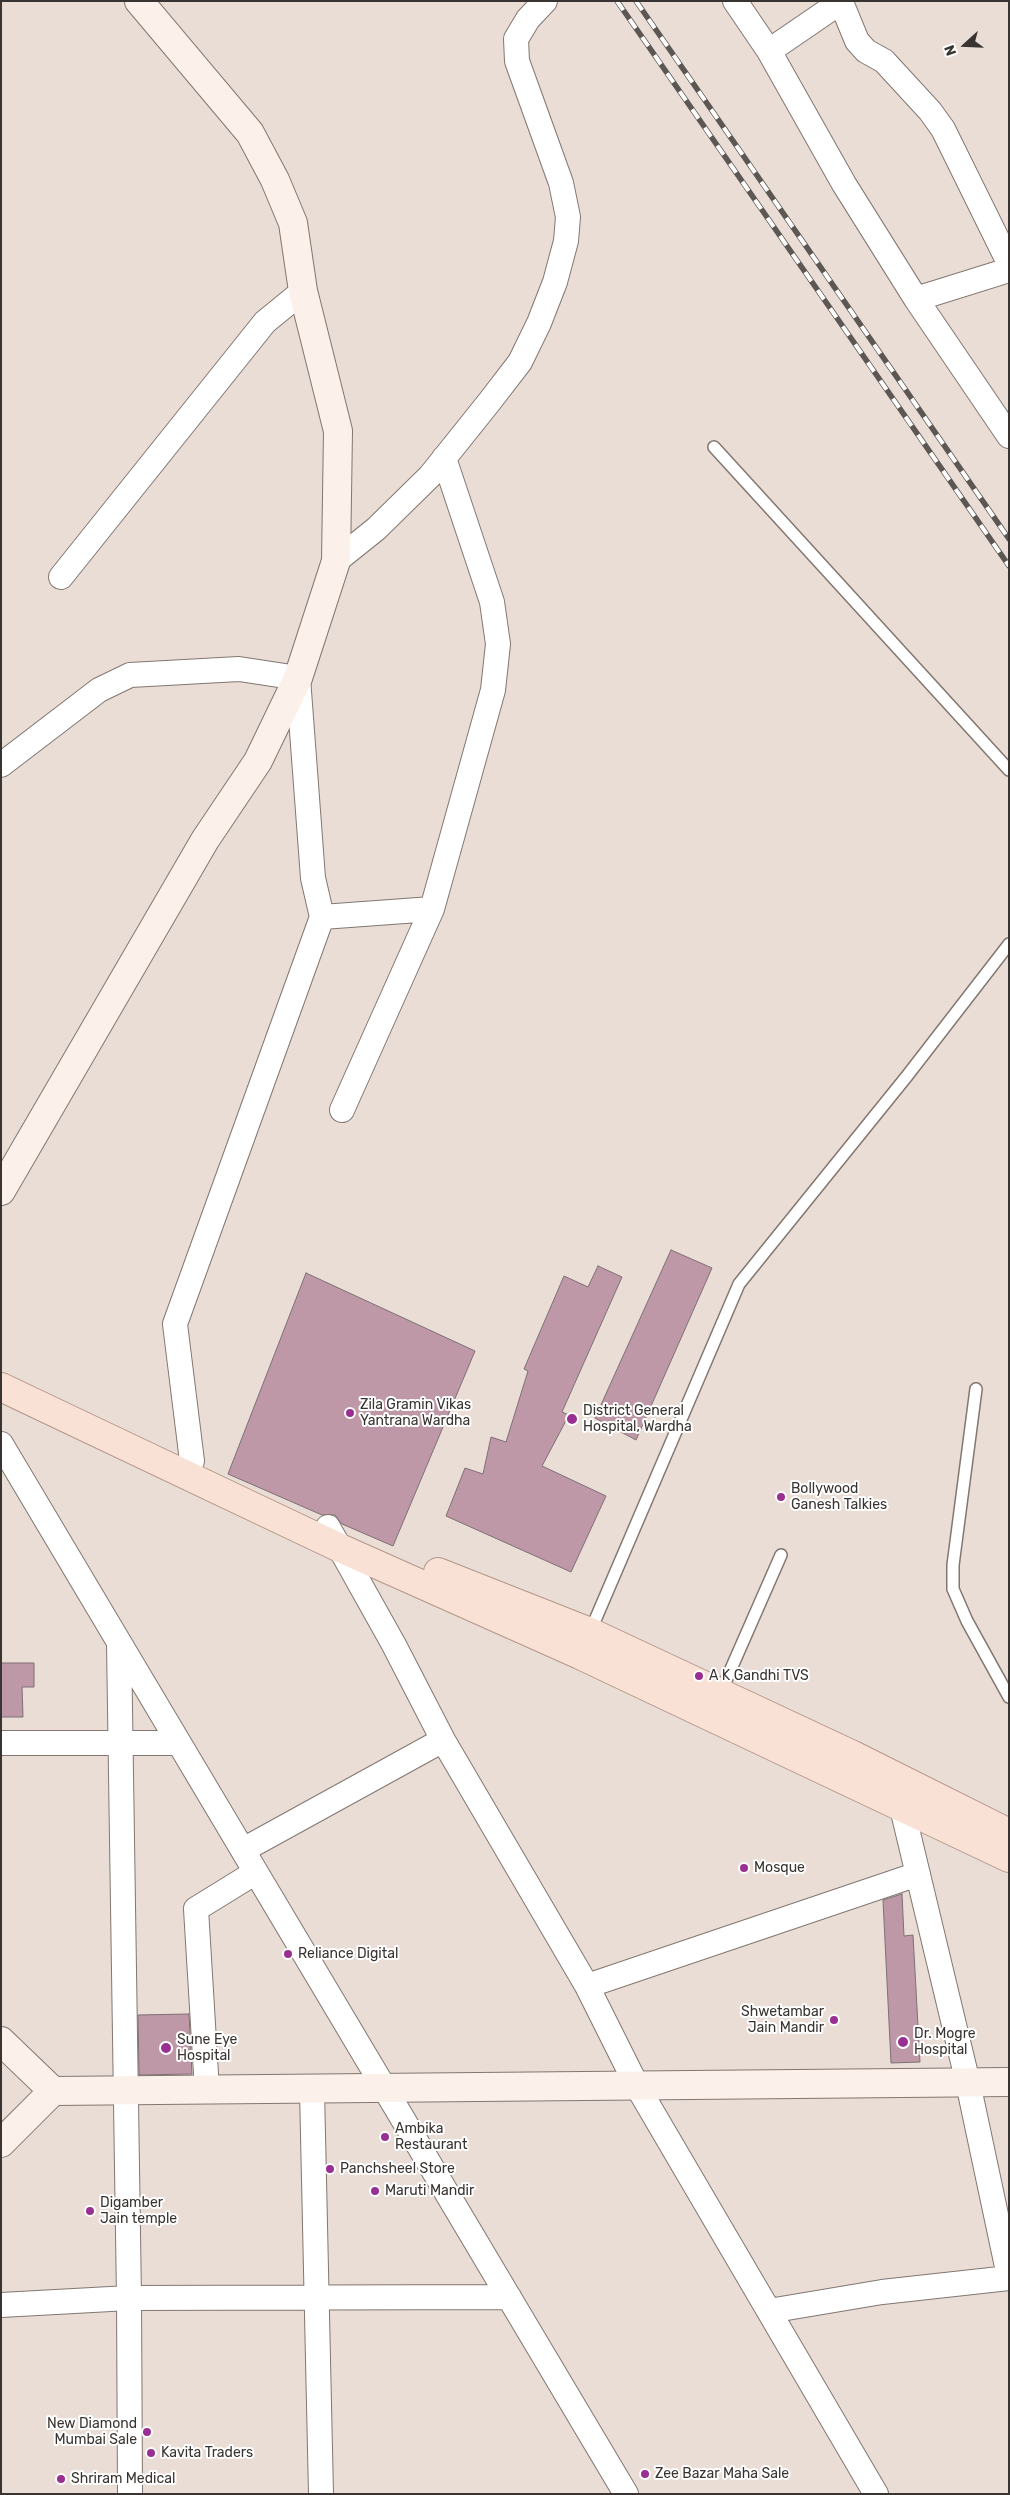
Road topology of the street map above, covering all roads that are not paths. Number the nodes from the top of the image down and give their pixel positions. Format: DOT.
graph roads {
  1 [pos="139,1"];
  2 [pos="546,1"];
  3 [pos="734,1"];
  4 [pos="841,2"];
  5 [pos="769,51"];
  6 [pos="1009,262"];
  7 [pos="1009,270"];
  8 [pos="303,291"];
  9 [pos="916,299"];
  10 [pos="1009,436"];
  11 [pos="714,446"];
  12 [pos="444,458"];
  13 [pos="336,561"];
  14 [pos="61,576"];
  15 [pos="298,678"];
  16 [pos="3,760"];
  17 [pos="1009,770"];
  18 [pos="432,909"];
  19 [pos="322,917"];
  20 [pos="1009,944"];
  21 [pos="342,1110"];
  22 [pos="1,1192"];
  23 [pos="1,1368"];
  24 [pos="1,1387"];
  25 [pos="976,1389"];
  26 [pos="1,1444"];
  27 [pos="192,1461"];
  28 [pos="334,1537"];
  29 [pos="781,1555"];
  30 [pos="590,1632"];
  31 [pos="119,1642"];
  32 [pos="720,1694"];
  33 [pos="1009,1697"];
  34 [pos="443,1740"];
  35 [pos="1,1743"];
  36 [pos="121,1743"];
  37 [pos="179,1743"];
  38 [pos="902,1808"];
  39 [pos="1009,1833"];
  40 [pos="243,1850"];
  41 [pos="1009,1858"];
  42 [pos="256,1872"];
  43 [pos="918,1874"];
  44 [pos="586,1986"];
  45 [pos="1,2041"];
  46 [pos="1009,2082"];
  47 [pos="968,2083"];
  48 [pos="637,2086"];
  49 [pos="385,2089"];
  50 [pos="207,2090"];
  51 [pos="312,2090"];
  52 [pos="53,2091"];
  53 [pos="127,2091"];
  54 [pos="1,2144"];
  55 [pos="1009,2277"];
  56 [pos="509,2297"];
  57 [pos="129,2298"];
  58 [pos="317,2298"];
  59 [pos="1,2305"];
  60 [pos="769,2311"];
  61 [pos="130,2494"];
  62 [pos="322,2494"];
  63 [pos="626,2494"];
  64 [pos="876,2494"];
  1 -- 8 [label="street"];
  2 -- 12 [label="street"];
  3 -- 5 [label="street"];
  4 -- 5 [label="street"];
  4 -- 6 [label="street"];
  5 -- 9 [label="street"];
  7 -- 9 [label="street"];
  8 -- 13 [label="street"];
  8 -- 14 [label="street"];
  9 -- 10 [label="street"];
  11 -- 17 [label="lane"];
  12 -- 13 [label="street"];
  12 -- 18 [label="street"];
  13 -- 15 [label="street"];
  15 -- 16 [label="street"];
  15 -- 19 [label="street"];
  15 -- 22 [label="street"];
  18 -- 19 [label="street"];
  18 -- 21 [label="street"];
  19 -- 27 [label="street"];
  20 -- 30 [label="lane"];
  23 -- 27 [label="main road"];
  24 -- 28 [label="main road"];
  25 -- 33 [label="lane"];
  26 -- 31 [label="street"];
  27 -- 28 [label="main road"];
  28 -- 30 [label="main road"];
  28 -- 34 [label="street"];
  28 -- 38 [label="main road"];
  29 -- 32 [label="lane"];
  30 -- 32 [label="main road"];
  31 -- 36 [label="street"];
  31 -- 37 [label="street"];
  32 -- 39 [label="main road"];
  34 -- 40 [label="street"];
  34 -- 44 [label="street"];
  35 -- 36 [label="street"];
  36 -- 37 [label="street"];
  36 -- 53 [label="street"];
  37 -- 40 [label="street"];
  38 -- 41 [label="main road"];
  38 -- 43 [label="street"];
  40 -- 42 [label="street"];
  42 -- 49 [label="street"];
  42 -- 50 [label="street"];
  43 -- 44 [label="street"];
  43 -- 47 [label="street"];
  44 -- 48 [label="street"];
  45 -- 52 [label="street"];
  46 -- 47 [label="street"];
  47 -- 48 [label="street"];
  47 -- 55 [label="street"];
  48 -- 49 [label="street"];
  48 -- 60 [label="street"];
  49 -- 51 [label="street"];
  49 -- 56 [label="street"];
  50 -- 51 [label="street"];
  50 -- 53 [label="street"];
  51 -- 58 [label="street"];
  52 -- 53 [label="street"];
  52 -- 54 [label="street"];
  53 -- 57 [label="street"];
  55 -- 60 [label="street"];
  56 -- 58 [label="street"];
  56 -- 63 [label="street"];
  57 -- 58 [label="street"];
  57 -- 59 [label="street"];
  57 -- 61 [label="street"];
  58 -- 62 [label="street"];
  60 -- 64 [label="street"];
}
